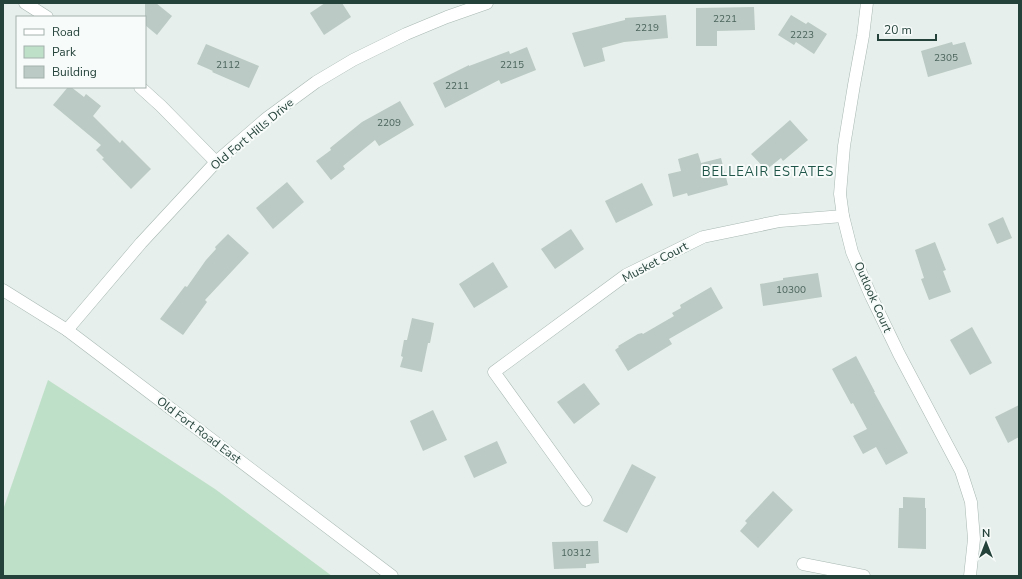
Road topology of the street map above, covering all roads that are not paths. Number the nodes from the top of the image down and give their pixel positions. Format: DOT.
graph roads {
  1 [pos="25,3"];
  2 [pos="487,3"];
  3 [pos="867,3"];
  4 [pos="45,16"];
  5 [pos="141,88"];
  6 [pos="216,162"];
  7 [pos="843,216"];
  8 [pos="3,290"];
  9 [pos="67,330"];
  10 [pos="586,500"];
  11 [pos="803,564"];
  12 [pos="392,576"];
  13 [pos="864,576"];
  14 [pos="970,576"];
  1 -- 4 [label="street"];
  2 -- 6 [label="street, Old Fort Hills Drive"];
  3 -- 7 [label="street, Outlook Court"];
  5 -- 6 [label="street"];
  6 -- 9 [label="street, Old Fort Hills Drive"];
  7 -- 10 [label="street, Musket Court"];
  7 -- 14 [label="street, Outlook Court"];
  8 -- 9 [label="street, Old Fort Road East"];
  9 -- 12 [label="street, Old Fort Road East"];
  11 -- 13 [label="street"];
}
